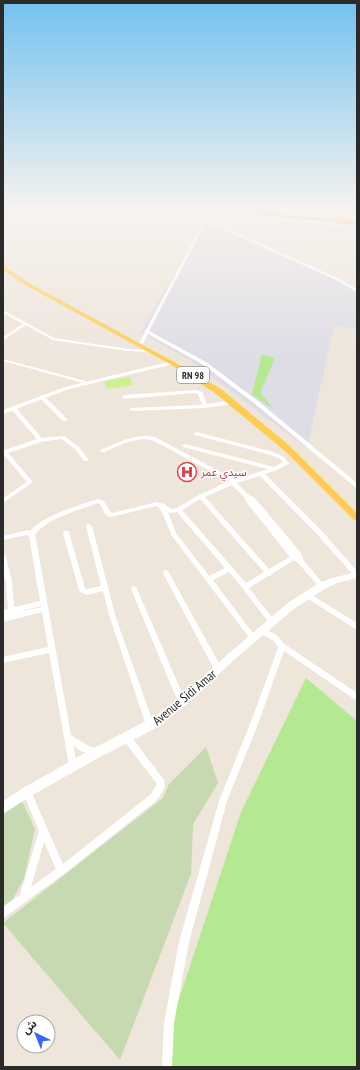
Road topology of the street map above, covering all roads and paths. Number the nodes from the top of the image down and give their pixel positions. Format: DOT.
graph roads {
  1 [pos="184,261"];
  2 [pos="297,261"];
  3 [pos="3,263"];
  4 [pos="3,267"];
  5 [pos="357,291"];
  6 [pos="3,311"];
  7 [pos="25,324"];
  8 [pos="146,331"];
  9 [pos="3,339"];
  10 [pos="141,343"];
  11 [pos="150,351"];
  12 [pos="3,360"];
  13 [pos="167,362"];
  14 [pos="87,383"];
  15 [pos="42,397"];
  16 [pos="124,397"];
  17 [pos="234,402"];
  18 [pos="205,406"];
  19 [pos="13,408"];
  20 [pos="132,408"];
  21 [pos="3,412"];
  22 [pos="65,420"];
  23 [pos="197,434"];
  24 [pos="41,440"];
  25 [pos="185,446"];
  26 [pos="103,451"];
  27 [pos="3,452"];
  28 [pos="86,460"];
  29 [pos="275,469"];
  30 [pos="262,474"];
  31 [pos="233,482"];
  32 [pos="357,486"];
  33 [pos="201,496"];
  34 [pos="3,501"];
  35 [pos="162,506"];
  36 [pos="178,510"];
  37 [pos="357,512"];
  38 [pos="357,518"];
  39 [pos="89,526"];
  40 [pos="66,533"];
  41 [pos="31,534"];
  42 [pos="3,538"];
  43 [pos="3,557"];
  44 [pos="298,558"];
  45 [pos="3,560"];
  46 [pos="230,569"];
  47 [pos="166,572"];
  48 [pos="269,574"];
  49 [pos="357,575"];
  50 [pos="208,579"];
  51 [pos="6,583"];
  52 [pos="322,586"];
  53 [pos="245,587"];
  54 [pos="104,588"];
  55 [pos="134,589"];
  56 [pos="307,595"];
  57 [pos="45,606"];
  58 [pos="3,613"];
  59 [pos="12,614"];
  60 [pos="3,619"];
  61 [pos="272,622"];
  62 [pos="357,627"];
  63 [pos="257,634"];
  64 [pos="281,645"];
  65 [pos="52,649"];
  66 [pos="3,660"];
  67 [pos="218,669"];
  68 [pos="357,697"];
  69 [pos="182,702"];
  70 [pos="150,725"];
  71 [pos="68,737"];
  72 [pos="127,738"];
  73 [pos="96,753"];
  74 [pos="73,766"];
  75 [pos="27,792"];
  76 [pos="3,808"];
  77 [pos="43,832"];
  78 [pos="61,871"];
  79 [pos="24,897"];
  80 [pos="3,913"];
  81 [pos="167,1067"];
  1 -- 8 [label="street"];
  2 -- 5 [label="street"];
  3 -- 10 [label="main road, RN 98"];
  4 -- 11 [label="main road, RN 98"];
  6 -- 7 [label="street"];
  7 -- 9 [label="street"];
  7 -- 11 [label="street"];
  8 -- 10 [label="street"];
  8 -- 32 [label="street"];
  10 -- 37 [label="main road, RN 98"];
  11 -- 13 [label="main road, RN 98"];
  12 -- 14 [label="street"];
  13 -- 14 [label="street"];
  13 -- 17 [label="main road, RN 98"];
  14 -- 15 [label="street"];
  15 -- 19 [label="street"];
  15 -- 22 [label="street"];
  16 -- 18 [label="street"];
  17 -- 18 [label="street"];
  17 -- 38 [label="main road, RN 98"];
  18 -- 20 [label="street"];
  19 -- 21 [label="street"];
  19 -- 24 [label="street"];
  23 -- 29 [label="street"];
  24 -- 27 [label="street"];
  24 -- 28 [label="street"];
  25 -- 29 [label="street"];
  26 -- 31 [label="street"];
  27 -- 34 [label="street"];
  29 -- 30 [label="street"];
  30 -- 31 [label="street"];
  30 -- 49 [label="street"];
  31 -- 33 [label="street"];
  31 -- 44 [label="street"];
  33 -- 36 [label="street"];
  33 -- 48 [label="street"];
  35 -- 36 [label="street"];
  35 -- 41 [label="street"];
  35 -- 50 [label="street"];
  36 -- 46 [label="street"];
  39 -- 54 [label="street"];
  40 -- 54 [label="street"];
  41 -- 42 [label="street"];
  41 -- 57 [label="street"];
  43 -- 45 [label="street"];
  44 -- 48 [label="street"];
  44 -- 52 [label="street"];
  45 -- 51 [label="street"];
  46 -- 50 [label="street"];
  46 -- 53 [label="street"];
  47 -- 67 [label="street"];
  48 -- 53 [label="street"];
  49 -- 52 [label="street, Avenue Sidi Amar"];
  50 -- 63 [label="street"];
  51 -- 59 [label="street"];
  52 -- 56 [label="street, Avenue Sidi Amar"];
  53 -- 61 [label="street"];
  54 -- 70 [label="street"];
  55 -- 69 [label="street"];
  56 -- 61 [label="street, Avenue Sidi Amar"];
  56 -- 62 [label="street"];
  57 -- 59 [label="street"];
  57 -- 65 [label="street"];
  58 -- 59 [label="street"];
  59 -- 60 [label="street"];
  61 -- 63 [label="street, Avenue Sidi Amar"];
  63 -- 64 [label="street"];
  63 -- 67 [label="street, Avenue Sidi Amar"];
  64 -- 68 [label="street"];
  64 -- 81 [label="street"];
  65 -- 66 [label="street"];
  65 -- 71 [label="street"];
  67 -- 69 [label="street, Avenue Sidi Amar"];
  69 -- 70 [label="street, Avenue Sidi Amar"];
  70 -- 72 [label="street, Avenue Sidi Amar"];
  71 -- 73 [label="street"];
  71 -- 74 [label="street"];
  72 -- 73 [label="street, Avenue Sidi Amar"];
  72 -- 78 [label="street"];
  73 -- 74 [label="street, Avenue Sidi Amar"];
  74 -- 75 [label="street, Avenue Sidi Amar"];
  75 -- 76 [label="street, Avenue Sidi Amar"];
  75 -- 77 [label="street"];
  77 -- 78 [label="street"];
  77 -- 79 [label="street"];
  78 -- 79 [label="street"];
  79 -- 80 [label="street"];
}
